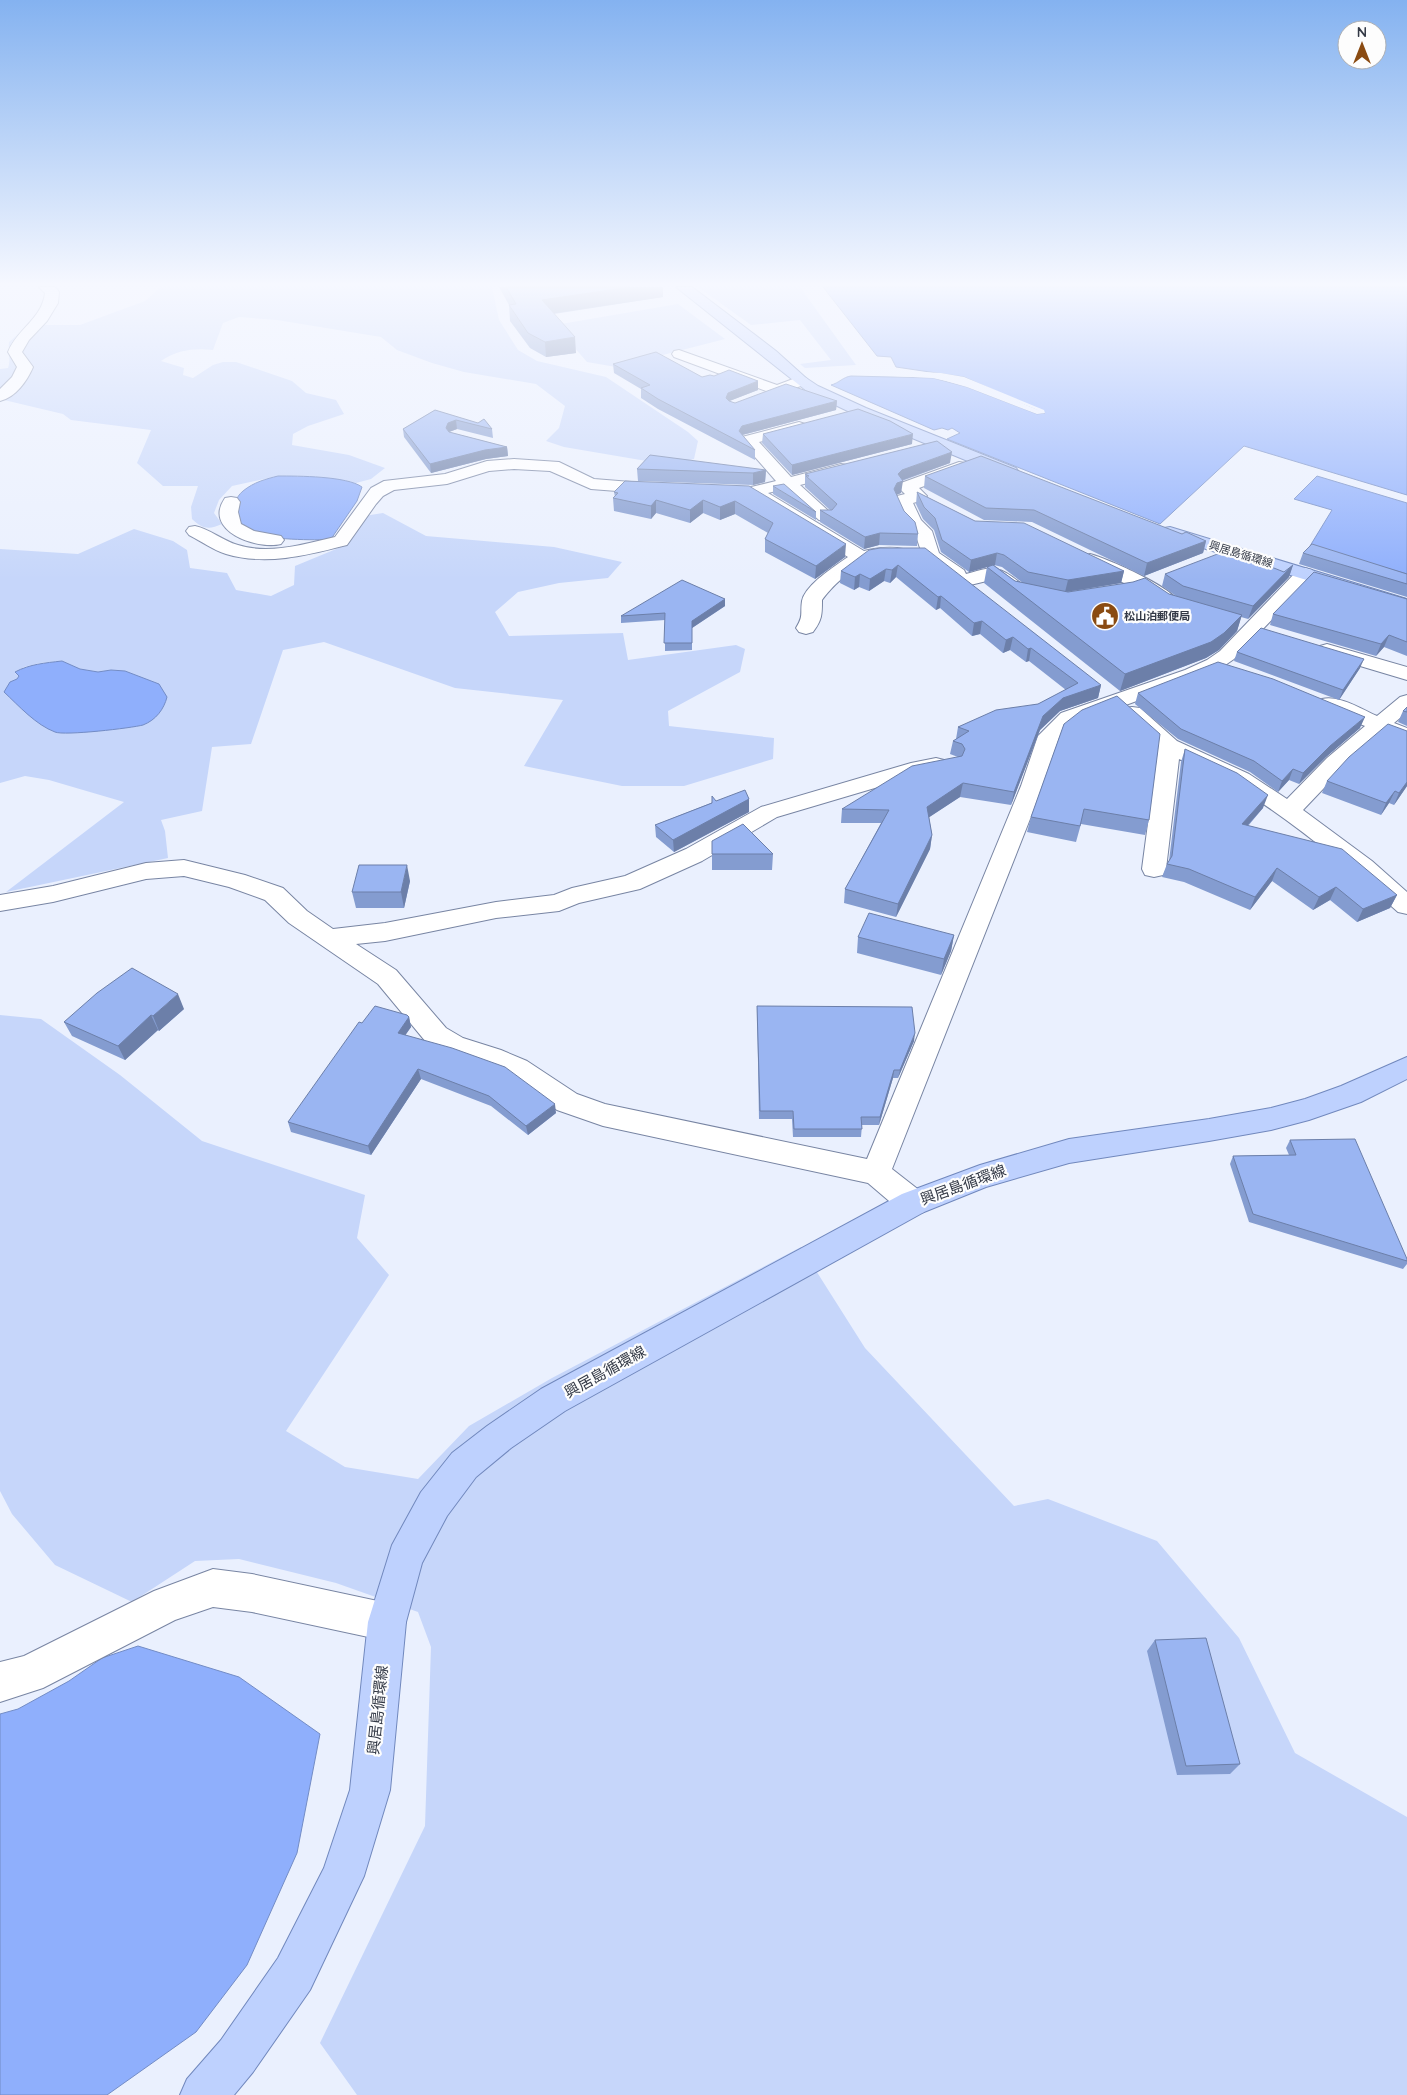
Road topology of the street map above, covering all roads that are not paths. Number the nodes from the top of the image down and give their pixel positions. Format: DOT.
graph roads {
  1 [pos="14,385"];
  2 [pos="763,385"];
  3 [pos="791,385"];
  4 [pos="807,385"];
  5 [pos="777,390"];
  6 [pos="0,396"];
  7 [pos="752,400"];
  8 [pos="860,410"];
  9 [pos="832,418"];
  10 [pos="813,423"];
  11 [pos="942,443"];
  12 [pos="510,450"];
  13 [pos="913,450"];
  14 [pos="981,459"];
  15 [pos="553,466"];
  16 [pos="855,466"];
  17 [pos="1026,478"];
  18 [pos="788,484"];
  19 [pos="677,490"];
  20 [pos="734,492"];
  21 [pos="753,492"];
  22 [pos="231,502"];
  23 [pos="825,516"];
  24 [pos="1152,526"];
  25 [pos="195,531"];
  26 [pos="319,546"];
  27 [pos="1231,551"];
  28 [pos="1076,553"];
  29 [pos="930,554"];
  30 [pos="861,557"];
  31 [pos="1205,561"];
  32 [pos="1305,574"];
  33 [pos="1152,582"];
  34 [pos="1120,592"];
  35 [pos="1037,595"];
  36 [pos="1407,606"];
  37 [pos="1185,608"];
  38 [pos="806,628"];
  39 [pos="1307,644"];
  40 [pos="1214,664"];
  41 [pos="1241,672"];
  42 [pos="1407,674"];
  43 [pos="1098,684"];
  44 [pos="1314,698"];
  45 [pos="1117,700"];
  46 [pos="1407,700"];
  47 [pos="1379,725"];
  48 [pos="1407,736"];
  49 [pos="1169,746"];
  50 [pos="950,762"];
  51 [pos="1289,811"];
  52 [pos="1154,869"];
  53 [pos="0,903"];
  54 [pos="1407,906"];
  55 [pos="327,938"];
  56 [pos="1407,1067"];
  57 [pos="876,1173"];
  58 [pos="913,1203"];
  59 [pos="387,1622"];
  60 [pos="0,1682"];
  61 [pos="203,2095"];
  1 -- 6 [label="street"];
  2 -- 5 [label="street"];
  3 -- 5 [label="street"];
  4 -- 8 [label="main road"];
  5 -- 7 [label="street"];
  8 -- 9 [label="street"];
  8 -- 11 [label="main road"];
  10 -- 18 [label="street"];
  11 -- 13 [label="street"];
  11 -- 14 [label="main road"];
  12 -- 15 [label="street"];
  14 -- 17 [label="main road"];
  14 -- 29 [label="street"];
  15 -- 19 [label="street"];
  15 -- 26 [label="street"];
  16 -- 18 [label="street"];
  18 -- 21 [label="street"];
  18 -- 23 [label="street"];
  20 -- 21 [label="street"];
  21 -- 30 [label="street"];
  22 -- 26 [label="street"];
  24 -- 27 [label="main road, 興居島循環線"];
  25 -- 26 [label="street"];
  27 -- 31 [label="street"];
  27 -- 32 [label="main road, 興居島循環線"];
  28 -- 33 [label="street"];
  29 -- 30 [label="street"];
  29 -- 35 [label="street"];
  30 -- 38 [label="street"];
  32 -- 36 [label="main road, 興居島循環線"];
  32 -- 40 [label="street"];
  33 -- 34 [label="street"];
  33 -- 37 [label="street"];
  39 -- 42 [label="street"];
  40 -- 41 [label="street"];
  40 -- 45 [label="street"];
  43 -- 45 [label="street"];
  44 -- 47 [label="street"];
  45 -- 49 [label="street"];
  45 -- 57 [label="street"];
  46 -- 47 [label="street"];
  47 -- 48 [label="street"];
  47 -- 51 [label="street"];
  49 -- 51 [label="street"];
  49 -- 52 [label="street"];
  50 -- 55 [label="street"];
  51 -- 54 [label="street"];
  53 -- 55 [label="street"];
  55 -- 57 [label="street"];
  56 -- 58 [label="main road, 興居島循環線"];
  57 -- 58 [label="street"];
  58 -- 59 [label="main road, 興居島循環線"];
  59 -- 60 [label="street"];
  59 -- 61 [label="main road, 興居島循環線"];
}
